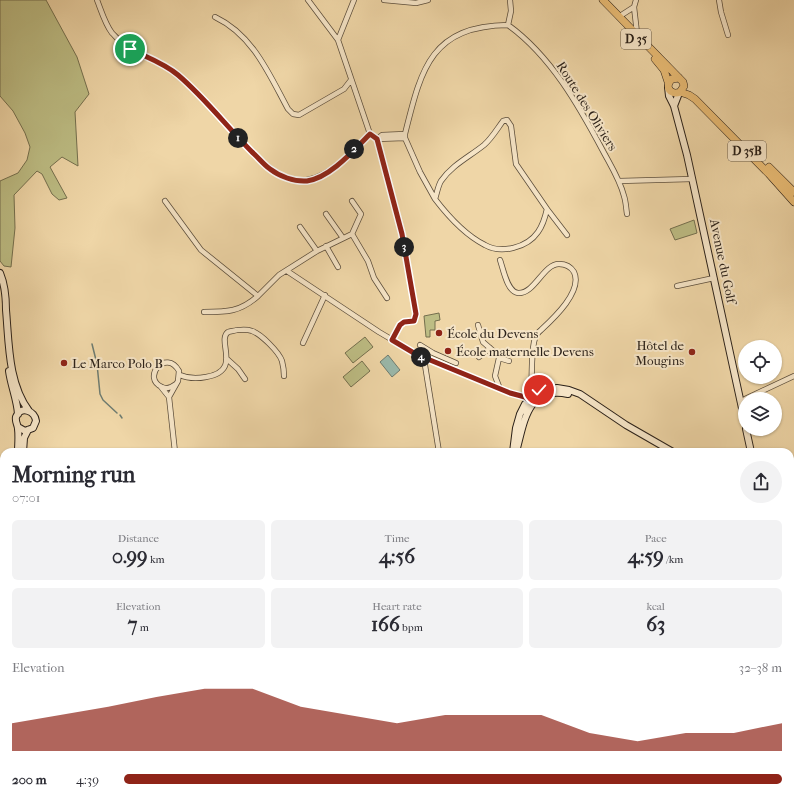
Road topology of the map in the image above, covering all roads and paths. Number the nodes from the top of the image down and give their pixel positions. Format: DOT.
graph roads {
  1 [pos="96,0"];
  2 [pos="102,0"];
  3 [pos="308,0"];
  4 [pos="354,0"];
  5 [pos="384,0"];
  6 [pos="428,0"];
  7 [pos="510,0"];
  8 [pos="598,0"];
  9 [pos="603,0"];
  10 [pos="636,0"];
  11 [pos="719,0"];
  12 [pos="634,7"];
  13 [pos="100,8"];
  14 [pos="620,16"];
  15 [pos="214,17"];
  16 [pos="508,25"];
  17 [pos="624,27"];
  18 [pos="637,33"];
  19 [pos="728,35"];
  20 [pos="338,40"];
  21 [pos="351,80"];
  22 [pos="682,81"];
  23 [pos="668,85"];
  24 [pos="680,93"];
  25 [pos="674,106"];
  26 [pos="370,134"];
  27 [pos="405,136"];
  28 [pos="377,139"];
  29 [pos="692,179"];
  30 [pos="619,181"];
  31 [pos="790,191"];
  32 [pos="435,199"];
  33 [pos="165,201"];
  34 [pos="352,201"];
  35 [pos="794,202"];
  36 [pos="547,209"];
  37 [pos="326,214"];
  38 [pos="627,214"];
  39 [pos="300,227"];
  40 [pos="352,234"];
  41 [pos="567,235"];
  42 [pos="342,238"];
  43 [pos="326,246"];
  44 [pos="317,251"];
  45 [pos="500,260"];
  46 [pos="338,267"];
  47 [pos="287,271"];
  48 [pos="0,273"];
  49 [pos="714,278"];
  50 [pos="0,284"];
  51 [pos="677,286"];
  52 [pos="325,295"];
  53 [pos="258,296"];
  54 [pos="387,298"];
  55 [pos="204,312"];
  56 [pos="478,325"];
  57 [pos="392,340"];
  58 [pos="304,343"];
  59 [pos="420,345"];
  60 [pos="490,348"];
  61 [pos="479,357"];
  62 [pos="499,358"];
  63 [pos="424,359"];
  64 [pos="227,360"];
  65 [pos="509,361"];
  66 [pos="456,362"];
  67 [pos="180,375"];
  68 [pos="284,376"];
  69 [pos="794,376"];
  70 [pos="245,379"];
  71 [pos="533,382"];
  72 [pos="176,384"];
  73 [pos="158,385"];
  74 [pos="500,389"];
  75 [pos="742,392"];
  76 [pos="761,392"];
  77 [pos="169,397"];
  78 [pos="535,398"];
  79 [pos="29,411"];
  80 [pos="18,414"];
  81 [pos="18,427"];
  82 [pos="28,430"];
  83 [pos="748,436"];
  84 [pos="18,448"];
  85 [pos="23,448"];
  86 [pos="175,448"];
  87 [pos="438,448"];
  88 [pos="514,448"];
  89 [pos="517,448"];
  90 [pos="666,448"];
  91 [pos="750,448"];
  1 -- 13 [label="street"];
  2 -- 13 [label="street"];
  3 -- 20 [label="street"];
  4 -- 20 [label="street"];
  5 -- 6 [label="street"];
  7 -- 16 [label="street"];
  8 -- 17 [label="main road, Avenue du Golf / D 35"];
  9 -- 14 [label="main road, D 35"];
  10 -- 12 [label="street"];
  11 -- 19 [label="street"];
  12 -- 14 [label="street"];
  12 -- 18 [label="street"];
  13 -- 26 [label="street"];
  14 -- 17 [label="main road"];
  14 -- 18 [label="main road, D 35"];
  15 -- 21 [label="street"];
  16 -- 27 [label="street"];
  16 -- 30 [label="street, Route des Oliviers"];
  17 -- 23 [label="main road, Avenue du Golf / D 35"];
  18 -- 22 [label="main road, D 35"];
  20 -- 21 [label="street"];
  21 -- 26 [label="street"];
  22 -- 23 [label="main road"];
  22 -- 24 [label="main road"];
  22 -- 31 [label="main road, D 35B"];
  23 -- 24 [label="main road"];
  23 -- 25 [label="main road, Avenue du Golf / D 35"];
  24 -- 25 [label="main road"];
  24 -- 31 [label="main road, D 35B"];
  25 -- 29 [label="main road, Avenue du Golf / D 35"];
  26 -- 28 [label="street"];
  27 -- 28 [label="street"];
  27 -- 32 [label="street"];
  28 -- 57 [label="street"];
  29 -- 30 [label="street"];
  29 -- 49 [label="main road, Avenue du Golf / D 35"];
  30 -- 38 [label="street, Route des Oliviers"];
  31 -- 35 [label="main road, D 35B"];
  32 -- 36 [label="street"];
  32 -- 36 [label="street"];
  33 -- 53 [label="street"];
  34 -- 40 [label="street"];
  36 -- 41 [label="street"];
  37 -- 42 [label="street"];
  39 -- 44 [label="street"];
  40 -- 42 [label="street"];
  40 -- 54 [label="street"];
  42 -- 43 [label="street"];
  43 -- 44 [label="street"];
  43 -- 46 [label="street"];
  44 -- 47 [label="street"];
  45 -- 71 [label="street"];
  47 -- 52 [label="street"];
  47 -- 53 [label="street"];
  48 -- 79 [label="main road"];
  49 -- 51 [label="street"];
  49 -- 75 [label="main road, Avenue du Golf / D 35"];
  50 -- 80 [label="main road"];
  52 -- 57 [label="street"];
  52 -- 58 [label="street"];
  53 -- 55 [label="street"];
  56 -- 60 [label="street"];
  57 -- 63 [label="street"];
  59 -- 66 [label="street"];
  60 -- 61 [label="street"];
  60 -- 62 [label="street"];
  62 -- 65 [label="street"];
  62 -- 74 [label="street"];
  63 -- 74 [label="street"];
  63 -- 87 [label="street"];
  64 -- 67 [label="street"];
  64 -- 68 [label="street"];
  64 -- 70 [label="street"];
  67 -- 72 [label="street"];
  67 -- 73 [label="street"];
  69 -- 76 [label="street"];
  71 -- 78 [label="street"];
  71 -- 78 [label="street"];
  72 -- 73 [label="street"];
  72 -- 77 [label="street"];
  73 -- 77 [label="street"];
  74 -- 78 [label="street"];
  77 -- 86 [label="street"];
  78 -- 88 [label="main road"];
  78 -- 89 [label="main road"];
  78 -- 90 [label="main road"];
  79 -- 80 [label="main road"];
  79 -- 82 [label="main road"];
  80 -- 81 [label="main road"];
  81 -- 82 [label="main road"];
  81 -- 84 [label="main road"];
  82 -- 85 [label="main road"];
  83 -- 91 [label="main road"];
}
